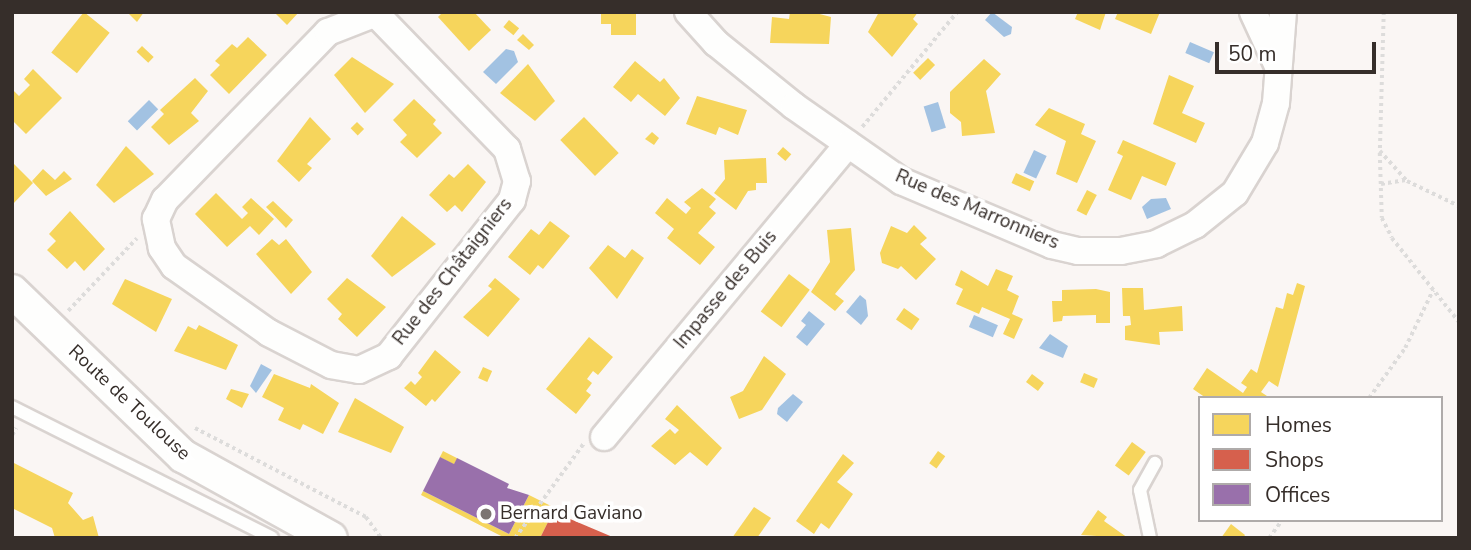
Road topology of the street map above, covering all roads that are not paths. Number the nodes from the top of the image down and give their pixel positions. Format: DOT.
graph roads {
  1 [pos="688,12"];
  2 [pos="1253,12"];
  3 [pos="1283,12"];
  4 [pos="378,13"];
  5 [pos="1280,72"];
  6 [pos="848,144"];
  7 [pos="12,291"];
  8 [pos="12,407"];
  9 [pos="604,437"];
  10 [pos="1155,463"];
  11 [pos="272,538"];
  12 [pos="331,538"];
  13 [pos="1150,538"];
  1 -- 6 [label="street, Rue des Marronniers"];
  2 -- 5 [label="street"];
  3 -- 5 [label="street, Rue des Marronniers"];
  4 -- 4 [label="street, Rue des Châtaigniers"];
  5 -- 6 [label="street, Rue des Marronniers"];
  6 -- 9 [label="street, Impasse des Buis"];
  7 -- 12 [label="street, Route de Toulouse"];
  8 -- 11 [label="lane"];
  10 -- 13 [label="lane"];
}
